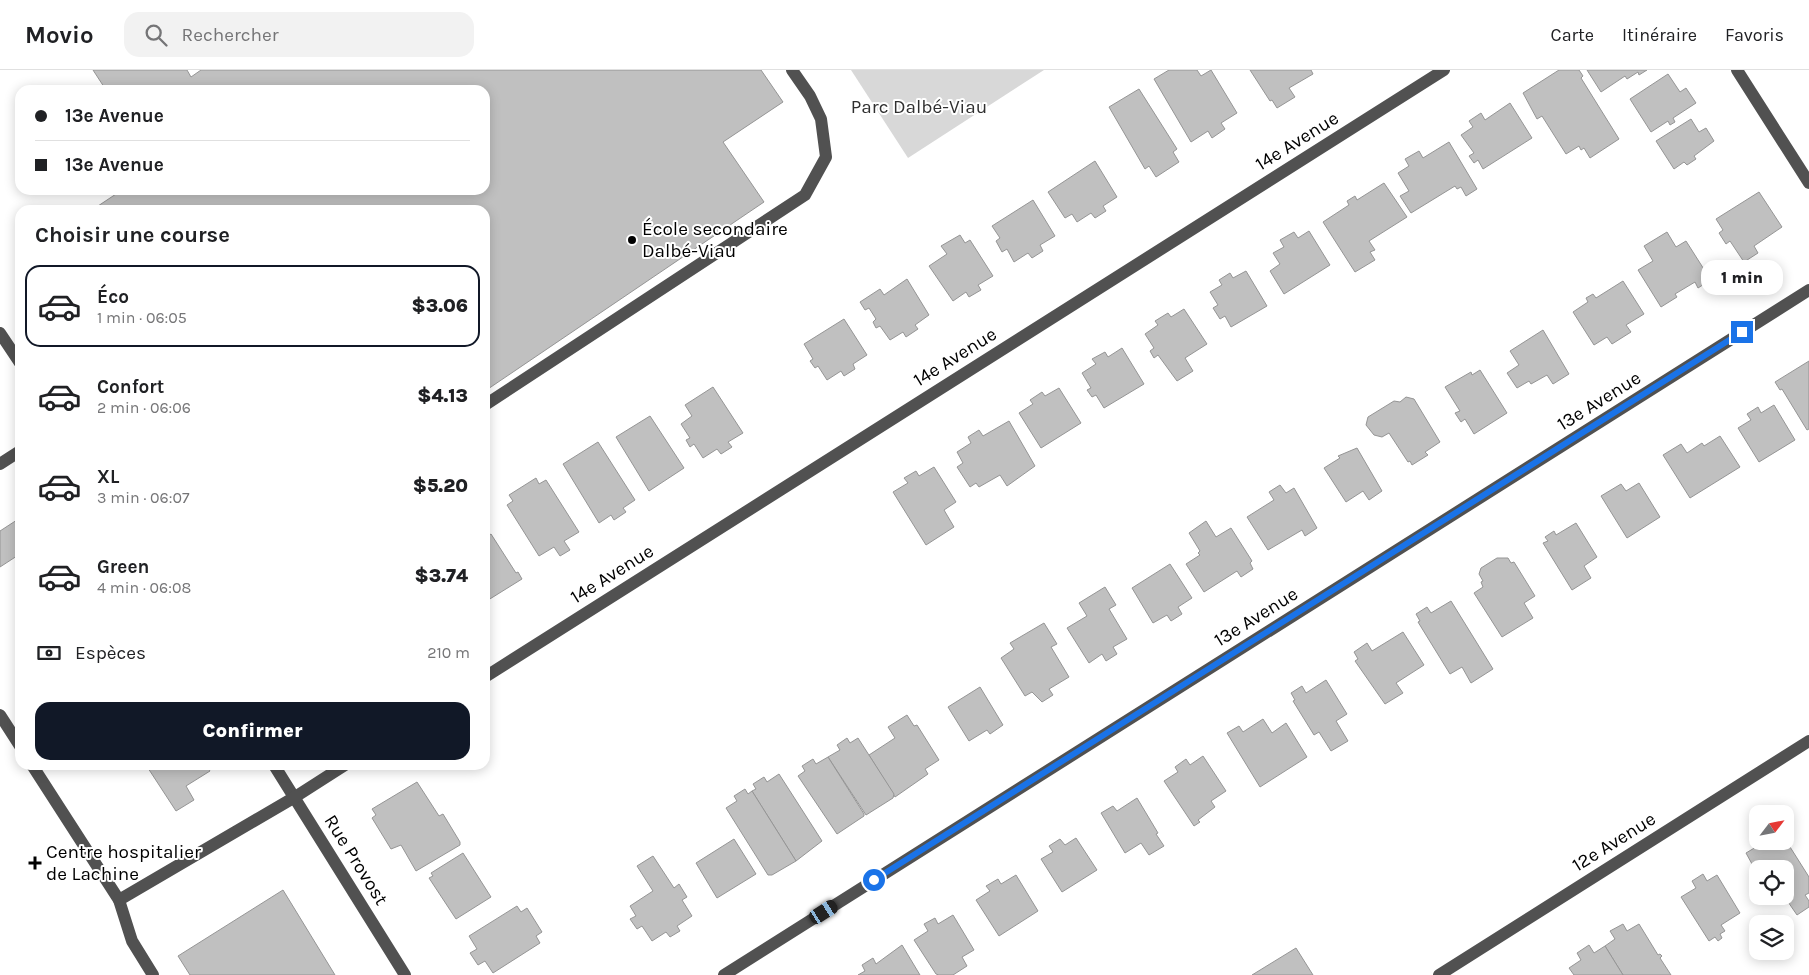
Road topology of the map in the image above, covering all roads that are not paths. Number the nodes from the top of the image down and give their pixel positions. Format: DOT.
graph roads {
  1 [pos="792,70"];
  2 [pos="1444,70"];
  3 [pos="1737,70"];
  4 [pos="1809,183"];
  5 [pos="1809,290"];
  6 [pos="0,333"];
  7 [pos="15,356"];
  8 [pos="490,402"];
  9 [pos="15,454"];
  10 [pos="0,464"];
  11 [pos="490,674"];
  12 [pos="0,715"];
  13 [pos="15,738"];
  14 [pos="1809,741"];
  15 [pos="35,770"];
  16 [pos="277,770"];
  17 [pos="337,770"];
  18 [pos="295,797"];
  19 [pos="119,900"];
  20 [pos="153,975"];
  21 [pos="405,975"];
  22 [pos="724,975"];
  23 [pos="1439,975"];
  1 -- 8 [label="street"];
  2 -- 11 [label="street, 14e Avenue"];
  3 -- 4 [label="street"];
  5 -- 22 [label="street, 13e Avenue"];
  6 -- 7 [label="street"];
  9 -- 10 [label="street"];
  12 -- 13 [label="street"];
  14 -- 23 [label="street, 12e Avenue"];
  15 -- 19 [label="street"];
  16 -- 18 [label="street, Rue Provost"];
  17 -- 18 [label="street"];
  18 -- 19 [label="street"];
  18 -- 21 [label="street, Rue Provost"];
  19 -- 20 [label="street"];
}
